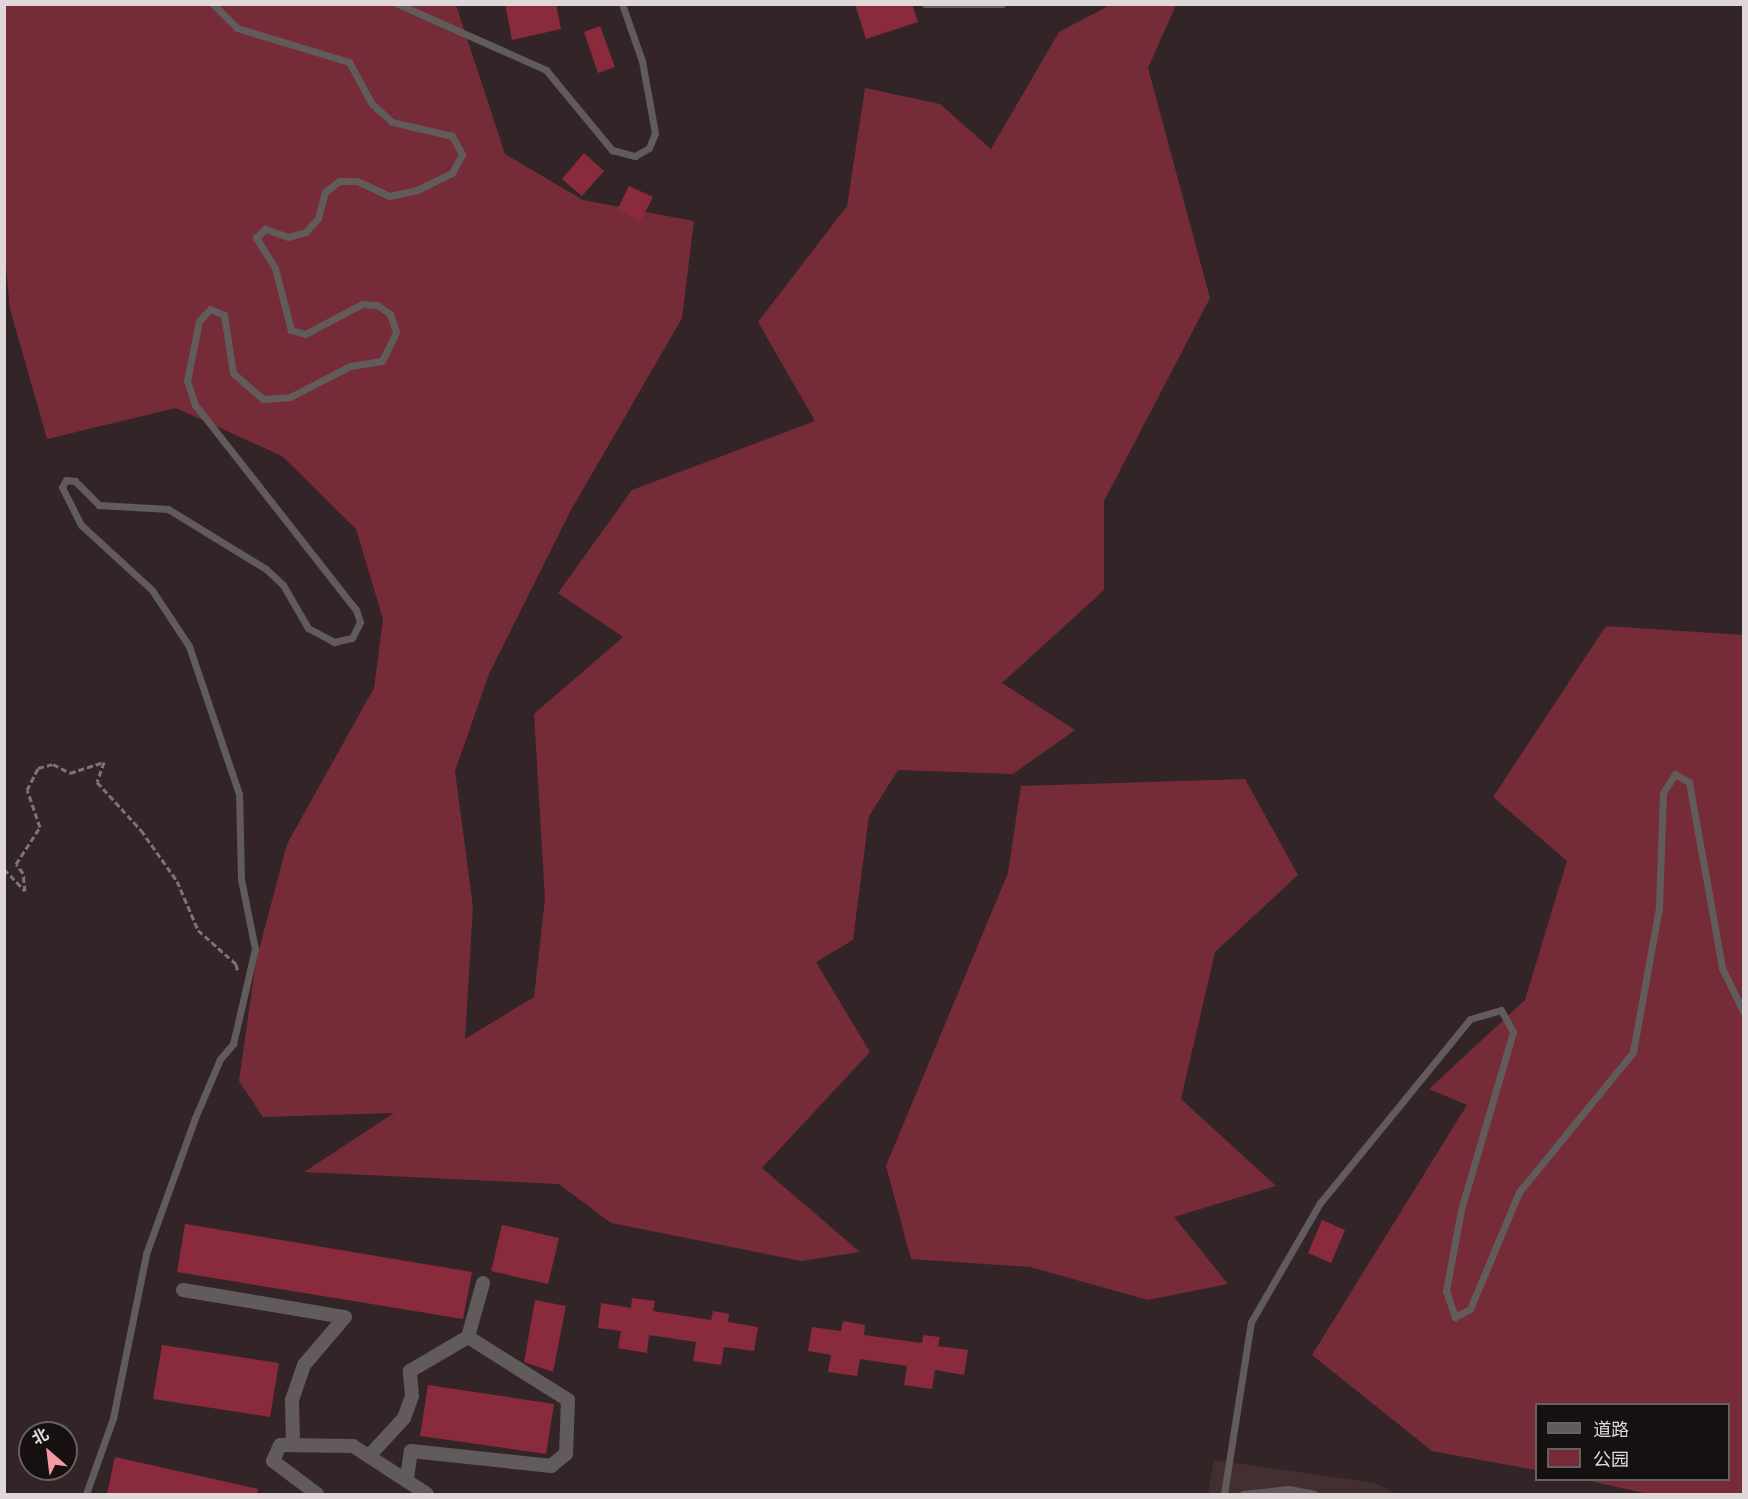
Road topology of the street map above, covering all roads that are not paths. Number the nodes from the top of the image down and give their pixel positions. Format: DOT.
graph roads {
  1 [pos="213,4"];
  2 [pos="398,4"];
  3 [pos="622,4"];
  4 [pos="925,4"];
  5 [pos="1002,4"];
  6 [pos="1743,1013"];
  7 [pos="483,1282"];
  8 [pos="183,1290"];
  9 [pos="468,1336"];
  10 [pos="293,1444"];
  11 [pos="370,1455"];
  12 [pos="407,1478"];
  13 [pos="86,1494"];
  14 [pos="317,1494"];
  15 [pos="428,1494"];
  16 [pos="1224,1494"];
  17 [pos="1243,1494"];
  18 [pos="1314,1494"];
  1 -- 13 [label="lane"];
  2 -- 3 [label="lane"];
  4 -- 5 [label="lane"];
  6 -- 16 [label="lane"];
  7 -- 9 [label="street"];
  8 -- 10 [label="street"];
  9 -- 11 [label="street"];
  9 -- 12 [label="street"];
  10 -- 11 [label="street"];
  10 -- 14 [label="street"];
  11 -- 12 [label="street"];
  12 -- 15 [label="street"];
  17 -- 18 [label="lane"];
}
